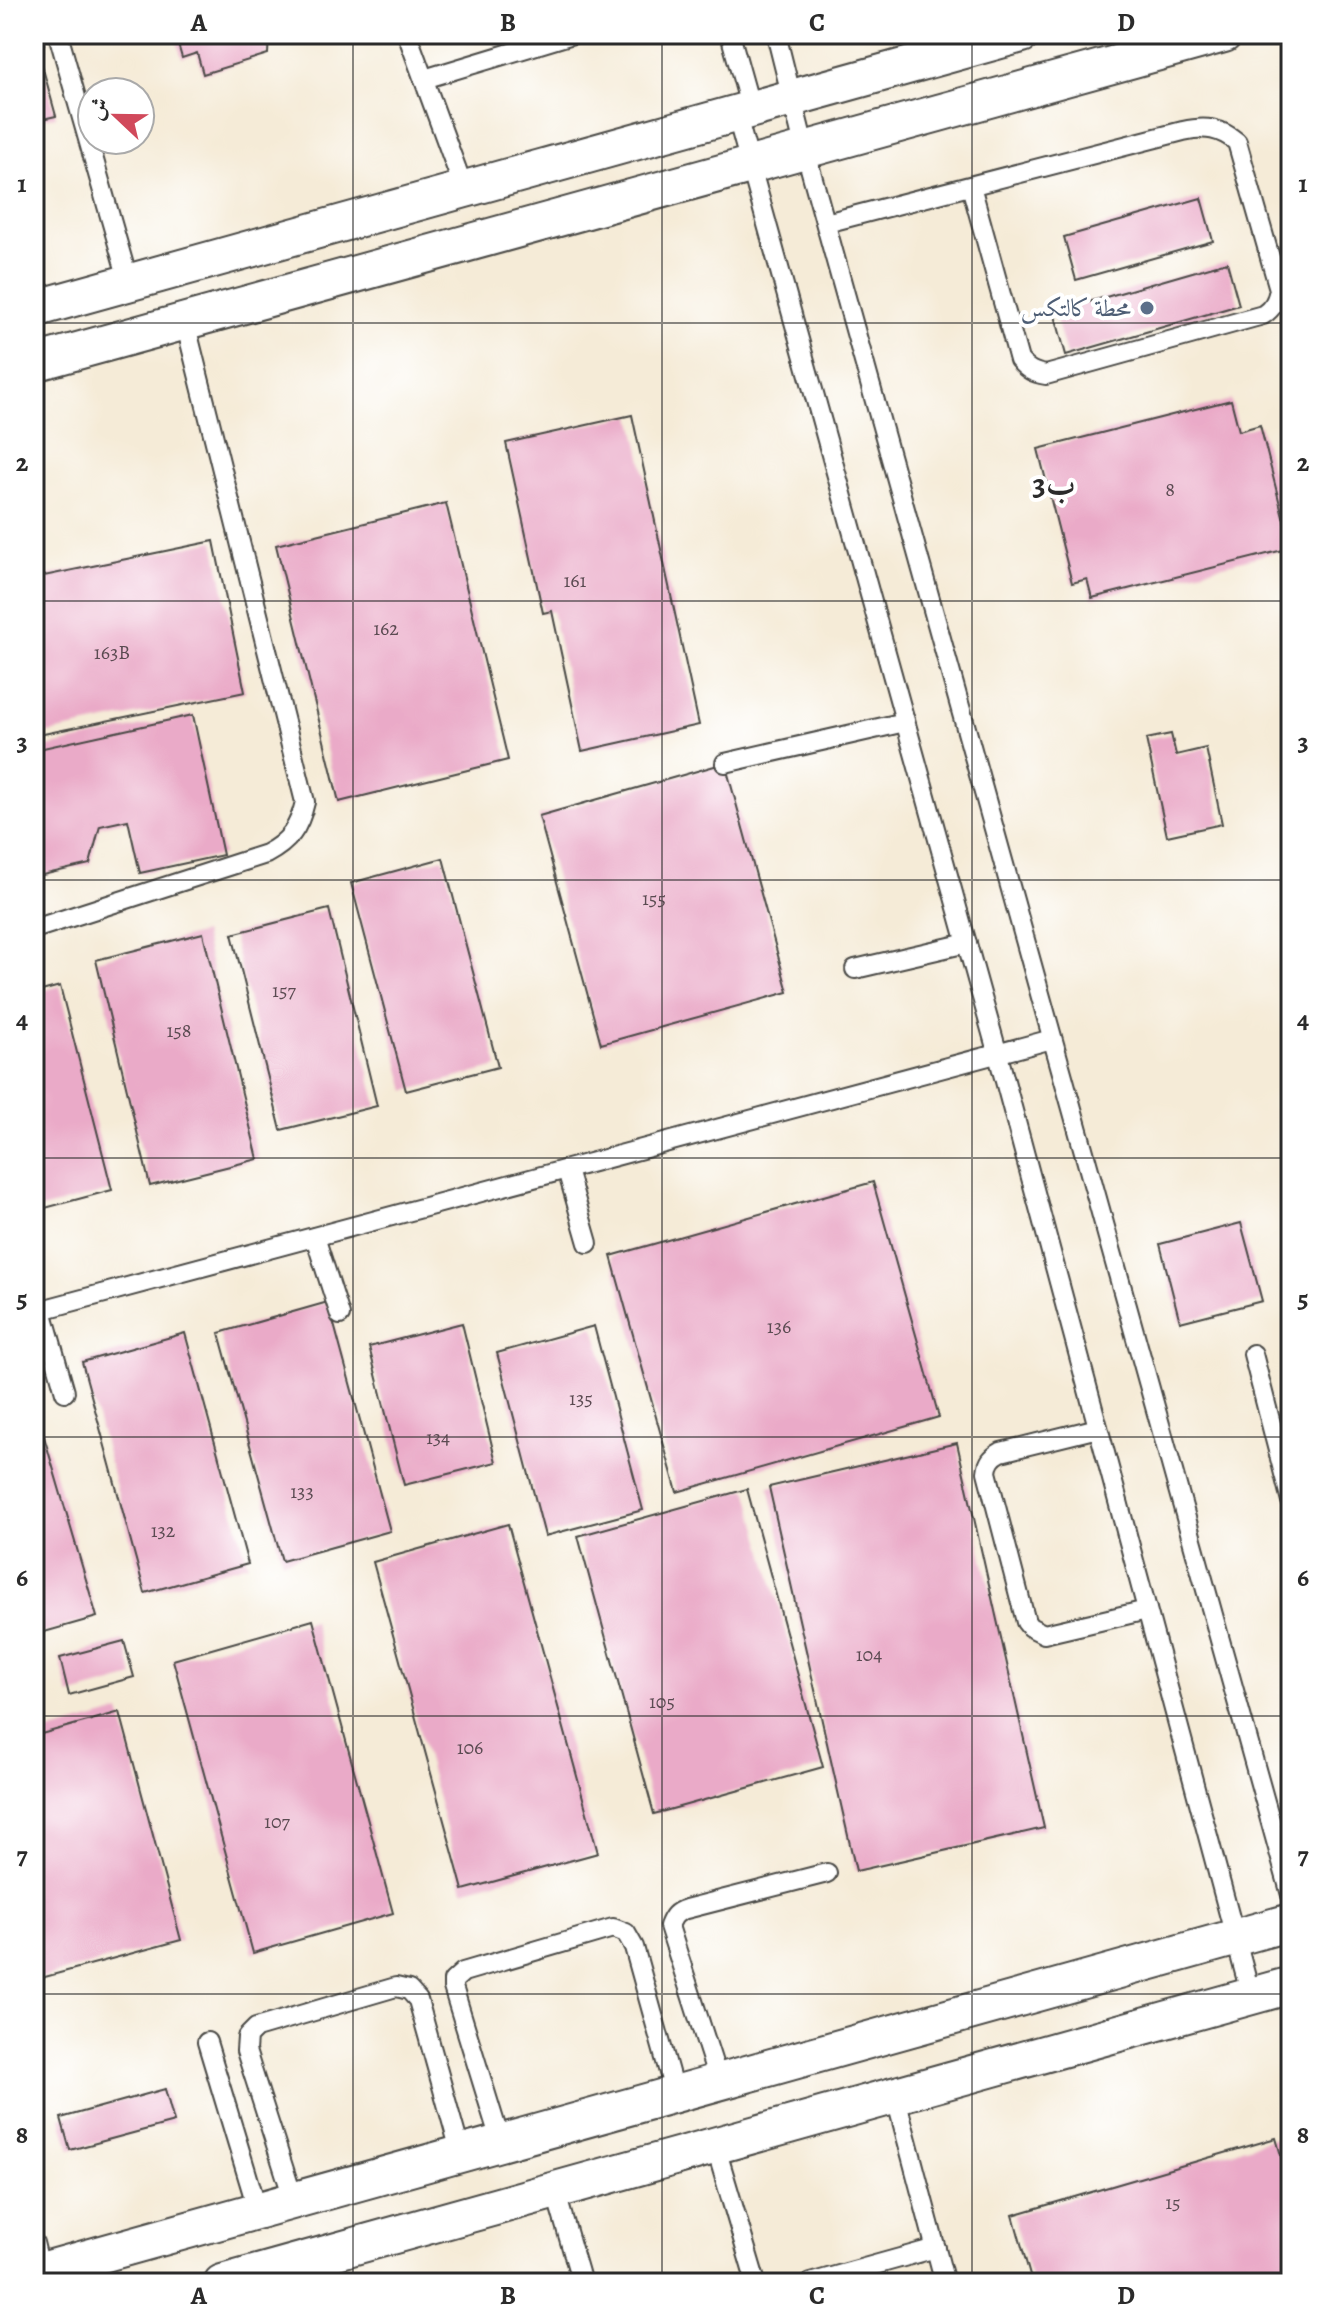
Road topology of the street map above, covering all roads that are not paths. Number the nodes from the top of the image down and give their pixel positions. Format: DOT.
graph roads {
  1 [pos="58,34"];
  2 [pos="407,34"];
  3 [pos="573,34"];
  4 [pos="730,34"];
  5 [pos="776,34"];
  6 [pos="1022,34"];
  7 [pos="1224,34"];
  8 [pos="424,79"];
  9 [pos="792,98"];
  10 [pos="744,111"];
  11 [pos="805,150"];
  12 [pos="750,165"];
  13 [pos="971,186"];
  14 [pos="464,189"];
  15 [pos="826,223"];
  16 [pos="129,283"];
  17 [pos="34,309"];
  18 [pos="185,322"];
  19 [pos="34,363"];
  20 [pos="905,722"];
  21 [pos="725,763"];
  22 [pos="34,929"];
  23 [pos="967,943"];
  24 [pos="855,969"];
  25 [pos="1052,1039"];
  26 [pos="998,1055"];
  27 [pos="567,1170"];
  28 [pos="315,1237"];
  29 [pos="588,1243"];
  30 [pos="38,1311"];
  31 [pos="340,1315"];
  32 [pos="1253,1354"];
  33 [pos="65,1392"];
  34 [pos="1098,1428"];
  35 [pos="1291,1501"];
  36 [pos="1147,1610"];
  37 [pos="827,1873"];
  38 [pos="1291,1895"];
  39 [pos="1291,1922"];
  40 [pos="1236,1938"];
  41 [pos="1291,1985"];
  42 [pos="1251,1996"];
  43 [pos="207,2042"];
  44 [pos="719,2082"];
  45 [pos="675,2094"];
  46 [pos="895,2095"];
  47 [pos="501,2143"];
  48 [pos="715,2145"];
  49 [pos="461,2154"];
  50 [pos="555,2190"];
  51 [pos="294,2201"];
  52 [pos="258,2211"];
  53 [pos="936,2248"];
  54 [pos="36,2263"];
  55 [pos="222,2283"];
  56 [pos="582,2283"];
  57 [pos="756,2283"];
  58 [pos="810,2283"];
  59 [pos="945,2283"];
  1 -- 16 [label="lane"];
  2 -- 8 [label="lane"];
  3 -- 8 [label="lane"];
  4 -- 10 [label="lane"];
  5 -- 9 [label="lane"];
  6 -- 9 [label="street"];
  7 -- 11 [label="street"];
  8 -- 14 [label="lane"];
  9 -- 10 [label="street"];
  9 -- 11 [label="lane"];
  10 -- 12 [label="lane"];
  10 -- 14 [label="street"];
  11 -- 12 [label="street"];
  11 -- 15 [label="lane"];
  12 -- 18 [label="street"];
  12 -- 20 [label="lane"];
  13 -- 13 [label="lane"];
  13 -- 15 [label="lane"];
  14 -- 16 [label="street"];
  15 -- 25 [label="lane"];
  16 -- 17 [label="street"];
  18 -- 19 [label="street"];
  18 -- 22 [label="lane"];
  20 -- 21 [label="lane"];
  20 -- 23 [label="lane"];
  23 -- 24 [label="lane"];
  23 -- 26 [label="lane"];
  25 -- 26 [label="lane"];
  25 -- 38 [label="lane"];
  26 -- 27 [label="lane"];
  26 -- 34 [label="lane"];
  27 -- 28 [label="lane"];
  27 -- 29 [label="lane"];
  28 -- 30 [label="lane"];
  28 -- 31 [label="lane"];
  30 -- 33 [label="lane"];
  32 -- 35 [label="lane"];
  34 -- 36 [label="lane"];
  34 -- 36 [label="lane"];
  36 -- 40 [label="lane"];
  37 -- 44 [label="lane"];
  39 -- 40 [label="street"];
  40 -- 42 [label="lane"];
  40 -- 44 [label="street"];
  41 -- 42 [label="street"];
  42 -- 46 [label="street"];
  43 -- 52 [label="lane"];
  44 -- 45 [label="street"];
  45 -- 47 [label="street"];
  45 -- 47 [label="lane"];
  46 -- 48 [label="street"];
  46 -- 53 [label="lane"];
  47 -- 49 [label="street"];
  48 -- 50 [label="street"];
  48 -- 57 [label="lane"];
  49 -- 51 [label="street"];
  49 -- 51 [label="lane"];
  50 -- 55 [label="street"];
  50 -- 56 [label="lane"];
  51 -- 52 [label="street"];
  52 -- 54 [label="street"];
  53 -- 58 [label="lane"];
  53 -- 59 [label="lane"];
}
